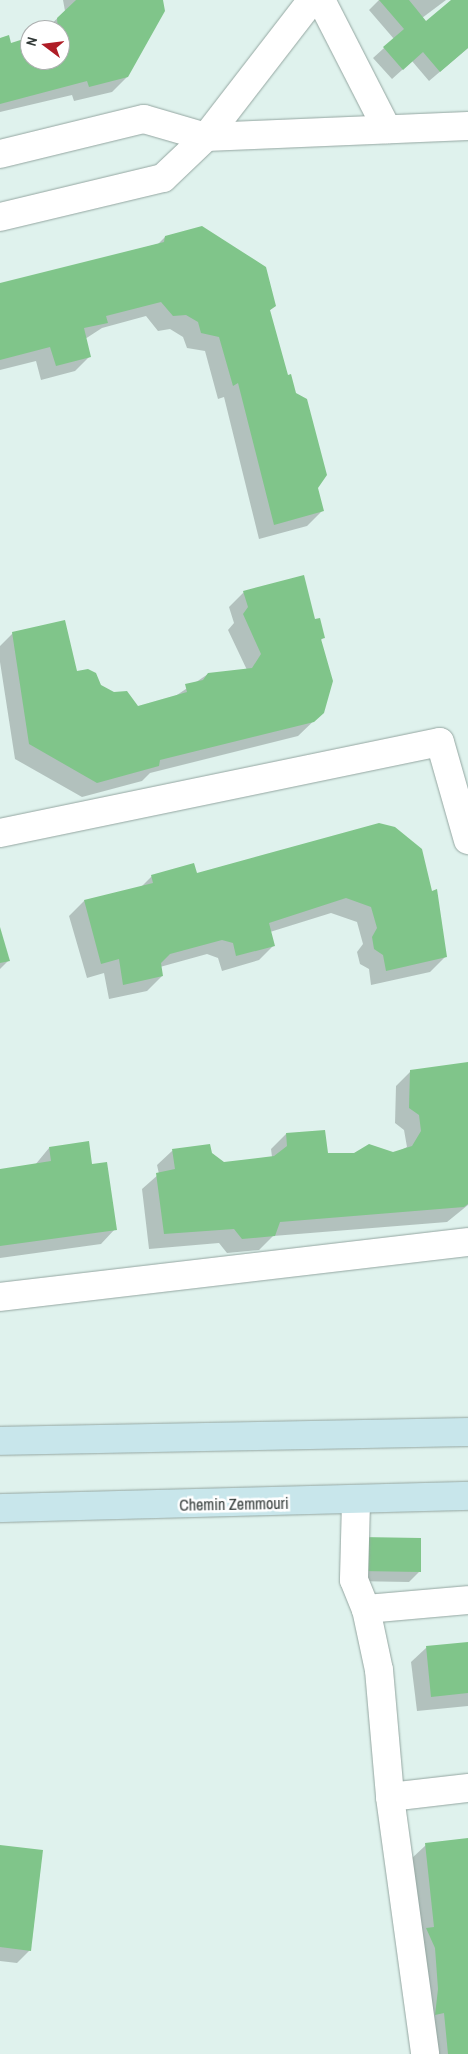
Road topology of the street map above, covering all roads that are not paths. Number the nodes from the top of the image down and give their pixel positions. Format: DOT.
graph roads {
  1 [pos="312,0"];
  2 [pos="321,0"];
  3 [pos="468,126"];
  4 [pos="388,129"];
  5 [pos="206,137"];
  6 [pos="0,154"];
  7 [pos="0,217"];
  8 [pos="0,833"];
  9 [pos="468,840"];
  10 [pos="468,1242"];
  11 [pos="0,1297"];
  12 [pos="468,1432"];
  13 [pos="0,1441"];
  14 [pos="468,1496"];
  15 [pos="356,1502"];
  16 [pos="0,1508"];
  17 [pos="468,1600"];
  18 [pos="366,1609"];
  19 [pos="468,1788"];
  20 [pos="390,1797"];
  21 [pos="425,2054"];
  1 -- 5 [label="street"];
  2 -- 4 [label="street"];
  3 -- 4 [label="street"];
  4 -- 5 [label="street"];
  5 -- 6 [label="street"];
  5 -- 7 [label="street"];
  8 -- 9 [label="street"];
  10 -- 11 [label="street"];
  12 -- 13 [label="street"];
  14 -- 15 [label="street, Chemin Zemmouri"];
  15 -- 16 [label="street, Chemin Zemmouri"];
  15 -- 18 [label="street"];
  17 -- 18 [label="street"];
  18 -- 20 [label="street"];
  19 -- 20 [label="street"];
  20 -- 21 [label="street"];
}
